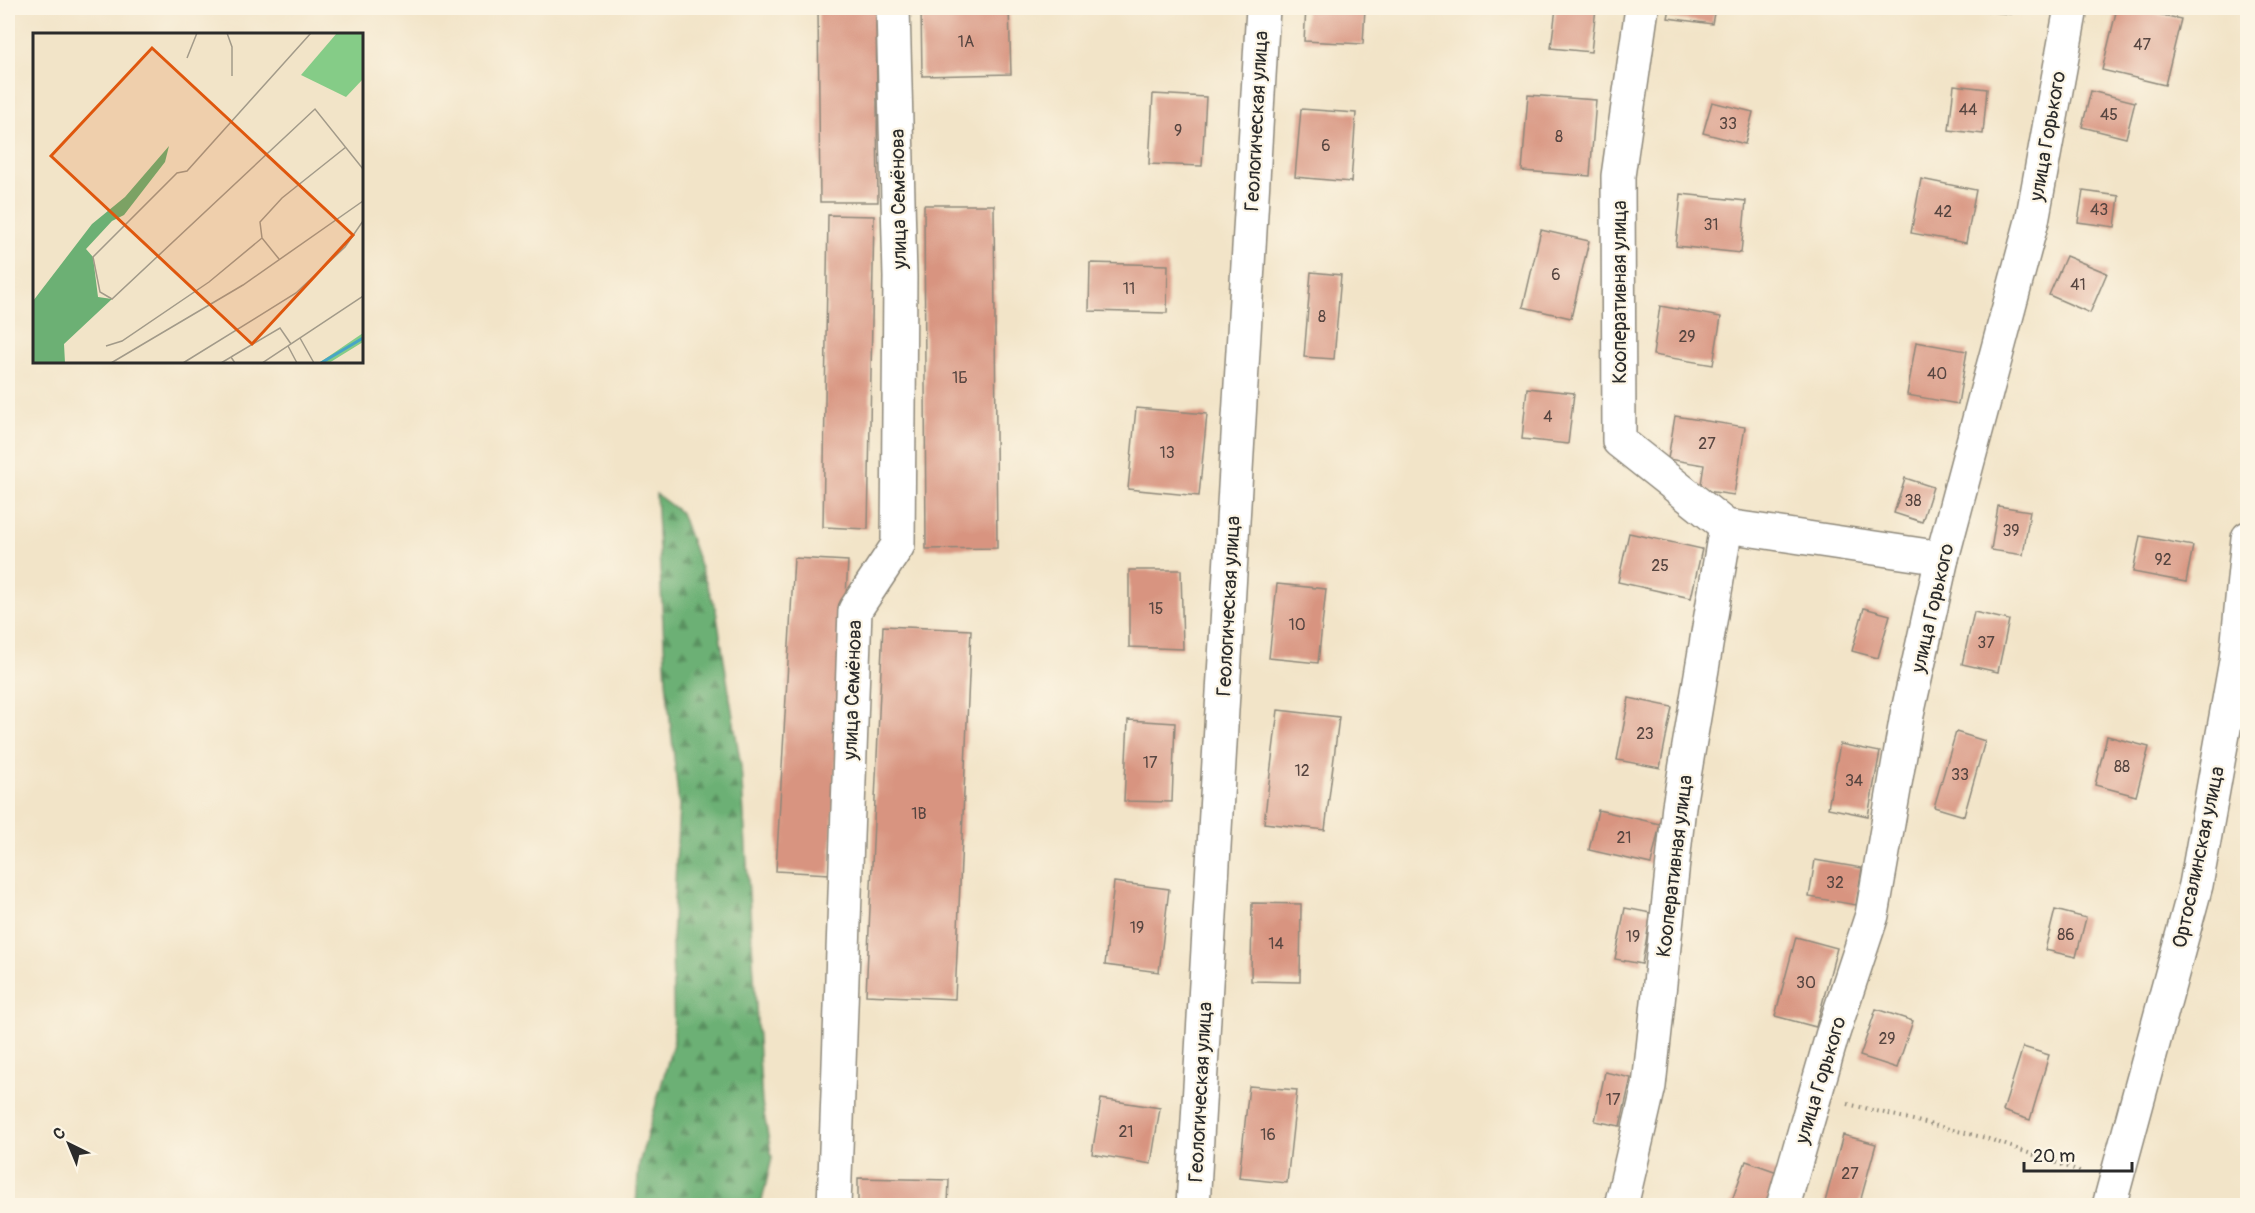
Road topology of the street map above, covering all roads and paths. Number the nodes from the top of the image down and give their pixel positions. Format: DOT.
graph roads {
  1 [pos="893,8"];
  2 [pos="1263,8"];
  3 [pos="1642,8"];
  4 [pos="2071,8"];
  5 [pos="1726,526"];
  6 [pos="2247,538"];
  7 [pos="1942,558"];
  8 [pos="1815,1096"];
  9 [pos="2112,1195"];
  10 [pos="834,1206"];
  11 [pos="1193,1206"];
  12 [pos="1621,1206"];
  13 [pos="1783,1206"];
  1 -- 10 [label="street, улица Семёнова"];
  2 -- 11 [label="street, Геологическая улица"];
  3 -- 5 [label="street, Кооперативная улица"];
  4 -- 7 [label="street, улица Горького"];
  5 -- 7 [label="street"];
  5 -- 12 [label="street, Кооперативная улица"];
  6 -- 9 [label="street, Ортосалинская улица"];
  7 -- 8 [label="street, улица Горького"];
  8 -- 9 [label="path"];
  8 -- 13 [label="street, улица Горького"];
}
